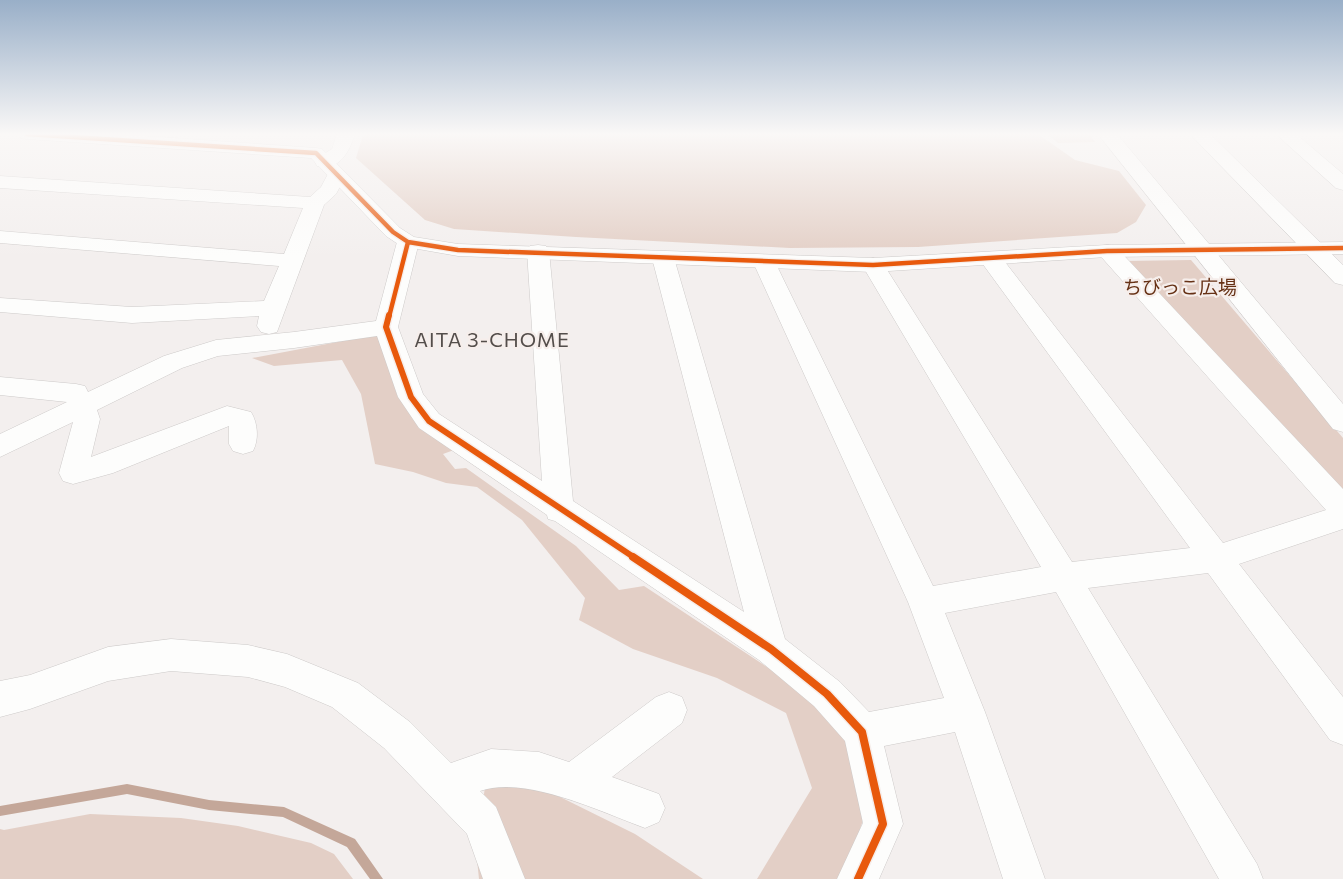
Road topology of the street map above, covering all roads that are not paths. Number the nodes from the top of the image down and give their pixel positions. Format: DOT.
graph roads {
  1 [pos="330,175"];
  2 [pos="336,175"];
  3 [pos="1141,175"];
  4 [pos="1240,175"];
  5 [pos="1333,175"];
  6 [pos="0,182"];
  7 [pos="1343,184"];
  8 [pos="315,203"];
  9 [pos="0,237"];
  10 [pos="408,242"];
  11 [pos="1343,248"];
  12 [pos="1314,249"];
  13 [pos="1202,250"];
  14 [pos="538,251"];
  15 [pos="1107,251"];
  16 [pos="663,258"];
  17 [pos="990,258"];
  18 [pos="292,261"];
  19 [pos="764,262"];
  20 [pos="873,264"];
  21 [pos="1343,278"];
  22 [pos="0,305"];
  23 [pos="273,308"];
  24 [pos="386,327"];
  25 [pos="266,343"];
  26 [pos="0,386"];
  27 [pos="83,406"];
  28 [pos="1343,422"];
  29 [pos="243,444"];
  30 [pos="0,446"];
  31 [pos="1343,509"];
  32 [pos="559,510"];
  33 [pos="1343,517"];
  34 [pos="1217,558"];
  35 [pos="1064,577"];
  36 [pos="924,602"];
  37 [pos="771,649"];
  38 [pos="0,699"];
  39 [pos="669,710"];
  40 [pos="968,712"];
  41 [pos="1343,727"];
  42 [pos="862,732"];
  43 [pos="573,783"];
  44 [pos="445,784"];
  45 [pos="645,808"];
  46 [pos="504,879"];
  47 [pos="858,879"];
  48 [pos="1024,879"];
  49 [pos="1242,879"];
  1 -- 8 [label="street"];
  2 -- 10 [label="street"];
  3 -- 13 [label="street"];
  4 -- 12 [label="street"];
  5 -- 7 [label="street"];
  6 -- 8 [label="street"];
  8 -- 18 [label="street"];
  9 -- 18 [label="street"];
  10 -- 14 [label="street"];
  10 -- 24 [label="street"];
  11 -- 12 [label="street"];
  12 -- 13 [label="street"];
  12 -- 21 [label="street"];
  13 -- 15 [label="street"];
  13 -- 28 [label="street"];
  14 -- 16 [label="street"];
  14 -- 32 [label="street"];
  15 -- 17 [label="street"];
  15 -- 31 [label="street"];
  16 -- 19 [label="street"];
  16 -- 37 [label="street"];
  17 -- 20 [label="street"];
  17 -- 34 [label="street"];
  18 -- 23 [label="street"];
  19 -- 20 [label="street"];
  19 -- 36 [label="street"];
  20 -- 35 [label="street"];
  22 -- 23 [label="street"];
  23 -- 25 [label="street"];
  24 -- 25 [label="street"];
  24 -- 32 [label="street"];
  25 -- 27 [label="street"];
  26 -- 27 [label="street"];
  27 -- 29 [label="street"];
  27 -- 30 [label="street"];
  32 -- 37 [label="street"];
  33 -- 34 [label="street"];
  34 -- 35 [label="street"];
  34 -- 41 [label="street"];
  35 -- 36 [label="street"];
  35 -- 49 [label="street"];
  36 -- 40 [label="street"];
  37 -- 42 [label="street"];
  38 -- 44 [label="street"];
  39 -- 43 [label="street"];
  40 -- 42 [label="street"];
  40 -- 48 [label="street"];
  42 -- 47 [label="street"];
  43 -- 44 [label="street"];
  43 -- 45 [label="street"];
  44 -- 46 [label="street"];
}
